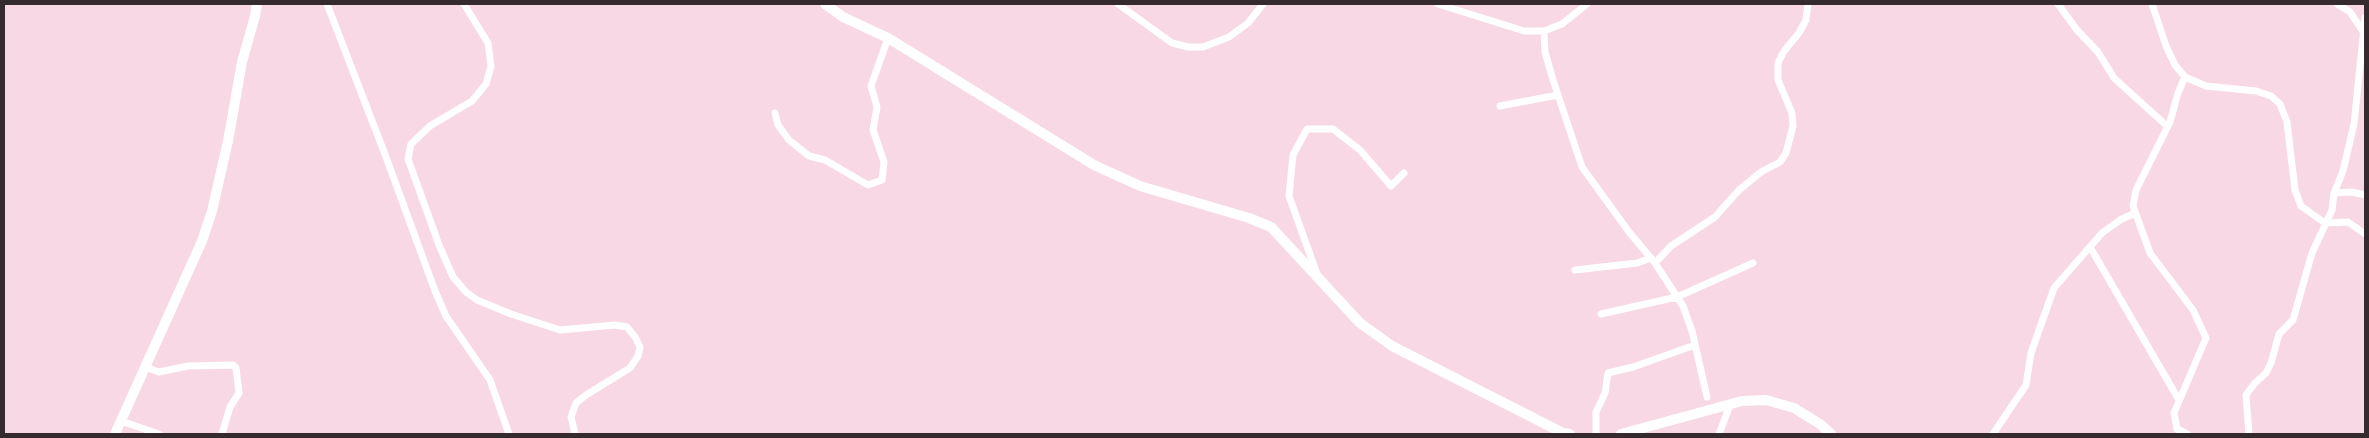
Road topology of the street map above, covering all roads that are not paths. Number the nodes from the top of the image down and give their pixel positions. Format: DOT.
graph roads {
  1 [pos="257,4"];
  2 [pos="327,4"];
  3 [pos="464,4"];
  4 [pos="825,4"];
  5 [pos="1118,4"];
  6 [pos="1263,4"];
  7 [pos="1438,4"];
  8 [pos="1808,4"];
  9 [pos="2058,4"];
  10 [pos="2152,4"];
  11 [pos="2337,4"];
  12 [pos="1584,5"];
  13 [pos="2365,18"];
  14 [pos="1544,31"];
  15 [pos="2364,33"];
  16 [pos="888,38"];
  17 [pos="2185,77"];
  18 [pos="1558,96"];
  19 [pos="1500,106"];
  20 [pos="775,113"];
  21 [pos="2167,126"];
  22 [pos="1404,173"];
  23 [pos="2334,193"];
  24 [pos="2365,195"];
  25 [pos="2135,213"];
  26 [pos="2325,223"];
  27 [pos="2365,234"];
  28 [pos="2090,247"];
  29 [pos="1653,261"];
  30 [pos="1753,263"];
  31 [pos="1575,270"];
  32 [pos="1320,282"];
  33 [pos="1677,297"];
  34 [pos="1601,314"];
  35 [pos="1695,346"];
  36 [pos="145,367"];
  37 [pos="1707,397"];
  38 [pos="2178,400"];
  39 [pos="1730,404"];
  40 [pos="121,421"];
  41 [pos="2175,431"];
  42 [pos="1635,432"];
  43 [pos="115,434"];
  44 [pos="159,434"];
  45 [pos="222,434"];
  46 [pos="510,434"];
  47 [pos="575,434"];
  48 [pos="1570,434"];
  49 [pos="1596,434"];
  50 [pos="1621,434"];
  51 [pos="1719,434"];
  52 [pos="1831,434"];
  53 [pos="1993,434"];
  54 [pos="2187,434"];
  55 [pos="2249,434"];
  1 -- 36 [label="main road"];
  2 -- 46 [label="street"];
  3 -- 47 [label="street"];
  4 -- 16 [label="main road"];
  5 -- 6 [label="street"];
  7 -- 14 [label="street"];
  8 -- 29 [label="street"];
  9 -- 21 [label="street"];
  10 -- 17 [label="street"];
  11 -- 15 [label="street"];
  12 -- 14 [label="street"];
  13 -- 15 [label="street"];
  14 -- 18 [label="street"];
  15 -- 23 [label="street"];
  16 -- 20 [label="street"];
  16 -- 32 [label="main road"];
  17 -- 21 [label="street"];
  17 -- 26 [label="street"];
  18 -- 19 [label="street"];
  18 -- 29 [label="street"];
  21 -- 25 [label="street"];
  22 -- 32 [label="street"];
  23 -- 24 [label="street"];
  23 -- 26 [label="street"];
  25 -- 28 [label="street"];
  25 -- 38 [label="street"];
  26 -- 27 [label="street"];
  26 -- 55 [label="street"];
  28 -- 38 [label="street"];
  28 -- 53 [label="street"];
  29 -- 31 [label="street"];
  29 -- 33 [label="street"];
  30 -- 33 [label="street"];
  32 -- 48 [label="main road"];
  33 -- 34 [label="street"];
  33 -- 35 [label="street"];
  35 -- 37 [label="street"];
  35 -- 49 [label="street"];
  36 -- 40 [label="main road"];
  36 -- 45 [label="street"];
  38 -- 41 [label="street"];
  39 -- 42 [label="main road"];
  39 -- 51 [label="street"];
  39 -- 52 [label="main road"];
  40 -- 43 [label="main road"];
  40 -- 44 [label="street"];
  41 -- 54 [label="street"];
  42 -- 50 [label="main road"];
}
